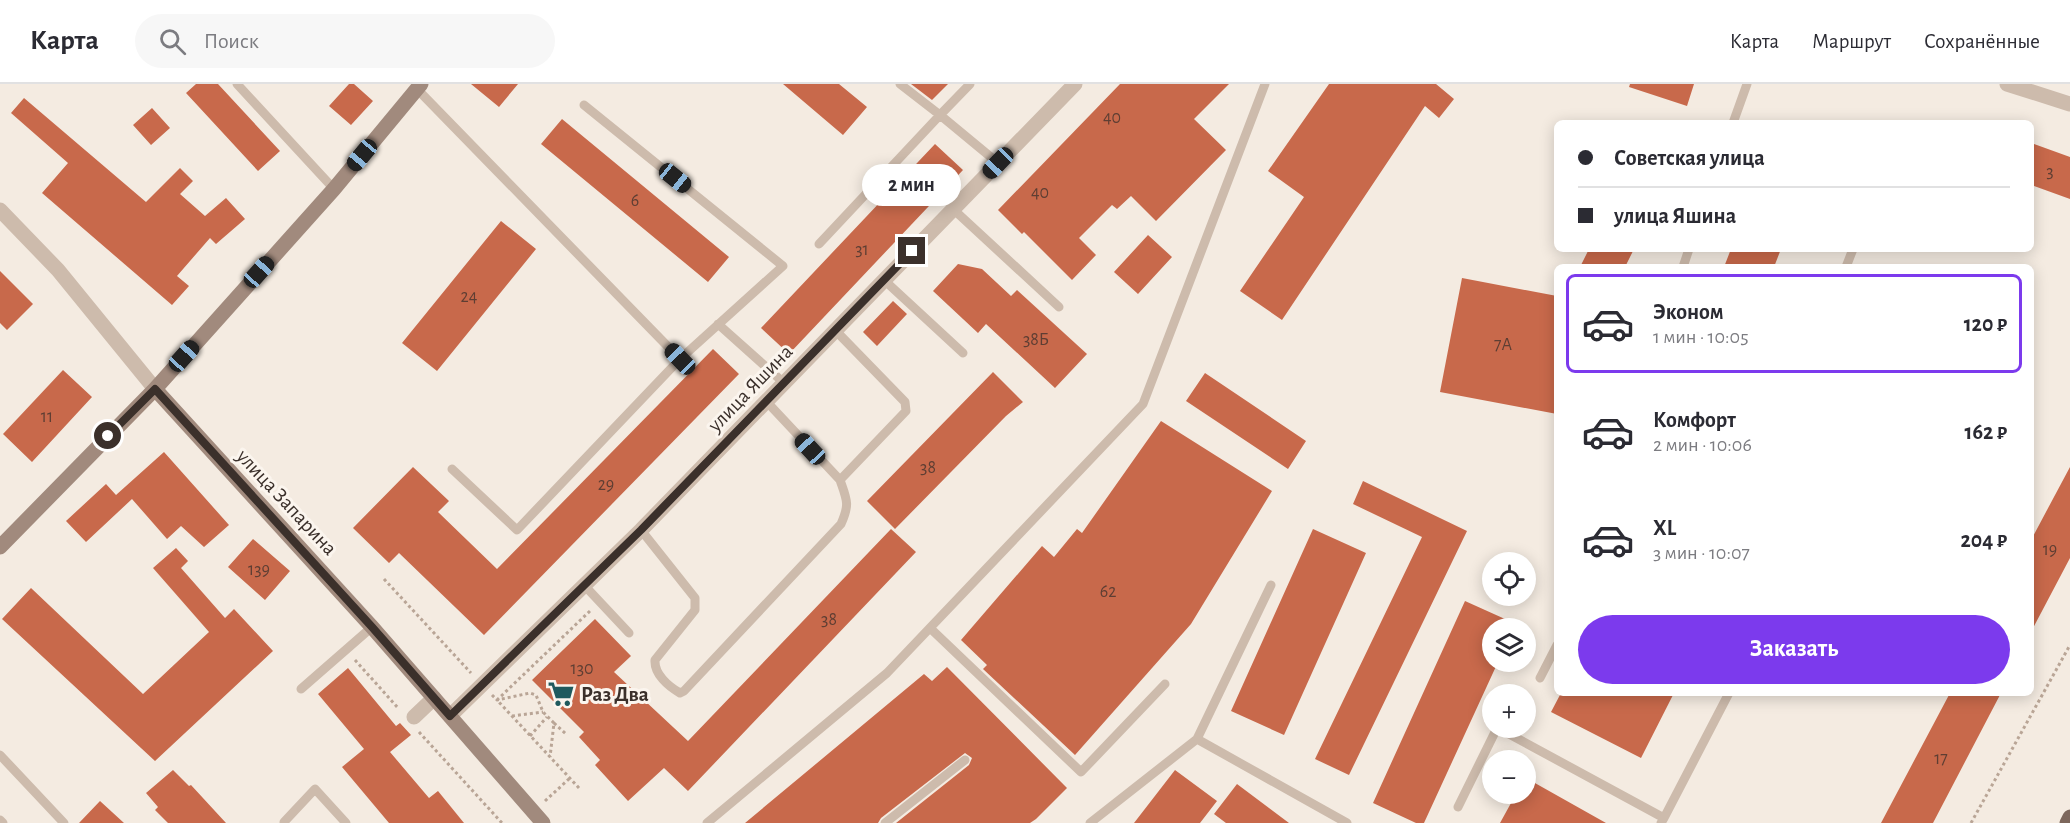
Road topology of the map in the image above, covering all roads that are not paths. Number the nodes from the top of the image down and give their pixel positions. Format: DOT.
graph roads {
  1 [pos="237,84"];
  2 [pos="900,84"];
  3 [pos="970,84"];
  4 [pos="1075,84"];
  5 [pos="1264,84"];
  6 [pos="1747,84"];
  7 [pos="2007,84"];
  8 [pos="419,87"];
  9 [pos="2070,103"];
  10 [pos="584,105"];
  11 [pos="940,115"];
  12 [pos="1734,120"];
  13 [pos="998,163"];
  14 [pos="334,189"];
  15 [pos="954,209"];
  16 [pos="0,210"];
  17 [pos="819,244"];
  18 [pos="884,280"];
  19 [pos="1059,306"];
  20 [pos="718,324"];
  21 [pos="835,330"];
  22 [pos="963,353"];
  23 [pos="680,359"];
  24 [pos="784,383"];
  25 [pos="155,389"];
  26 [pos="766,401"];
  27 [pos="452,469"];
  28 [pos="840,480"];
  29 [pos="641,530"];
  30 [pos="0,547"];
  31 [pos="584,585"];
  32 [pos="1271,585"];
  33 [pos="372,627"];
  34 [pos="930,628"];
  35 [pos="629,633"];
  36 [pos="1554,651"];
  37 [pos="1540,678"];
  38 [pos="1165,684"];
  39 [pos="301,689"];
  40 [pos="1727,696"];
  41 [pos="434,698"];
  42 [pos="450,716"];
  43 [pos="410,719"];
  44 [pos="1493,738"];
  45 [pos="1516,738"];
  46 [pos="1197,739"];
  47 [pos="0,755"];
  48 [pos="965,760"];
  49 [pos="1458,807"];
  50 [pos="2070,817"];
  51 [pos="1662,820"];
  52 [pos="284,822"];
  53 [pos="64,823"];
  54 [pos="346,823"];
  55 [pos="543,823"];
  56 [pos="707,823"];
  57 [pos="885,823"];
  58 [pos="1090,823"];
  59 [pos="1347,823"];
  60 [pos="2067,823"];
  1 -- 14 [label="lane"];
  2 -- 11 [label="lane"];
  3 -- 11 [label="lane"];
  4 -- 13 [label="street, улица Яшина"];
  5 -- 34 [label="lane"];
  6 -- 12 [label="lane"];
  7 -- 9 [label="street"];
  8 -- 14 [label="street"];
  8 -- 23 [label="lane"];
  10 -- 20 [label="lane"];
  11 -- 13 [label="lane"];
  11 -- 17 [label="lane"];
  13 -- 15 [label="street, улица Яшина"];
  14 -- 25 [label="street"];
  15 -- 18 [label="street, улица Яшина"];
  15 -- 19 [label="lane"];
  16 -- 25 [label="street, улица Запарина"];
  18 -- 21 [label="street, улица Яшина"];
  18 -- 22 [label="lane"];
  20 -- 23 [label="lane"];
  20 -- 24 [label="lane"];
  21 -- 24 [label="street, улица Яшина"];
  21 -- 28 [label="lane"];
  23 -- 27 [label="lane"];
  24 -- 26 [label="street, улица Яшина"];
  25 -- 30 [label="street"];
  25 -- 33 [label="street, улица Запарина"];
  26 -- 28 [label="lane"];
  26 -- 29 [label="street, улица Яшина"];
  28 -- 29 [label="lane"];
  29 -- 31 [label="street, улица Яшина"];
  31 -- 35 [label="lane"];
  31 -- 42 [label="street, улица Яшина"];
  32 -- 46 [label="lane"];
  33 -- 39 [label="lane"];
  33 -- 41 [label="street, улица Запарина"];
  34 -- 38 [label="lane"];
  34 -- 56 [label="lane"];
  36 -- 37 [label="lane"];
  40 -- 51 [label="lane"];
  41 -- 42 [label="street, улица Запарина"];
  41 -- 43 [label="street"];
  42 -- 55 [label="street, улица Запарина"];
  44 -- 49 [label="lane"];
  45 -- 51 [label="lane"];
  46 -- 58 [label="lane"];
  46 -- 59 [label="lane"];
  47 -- 53 [label="lane"];
  48 -- 57 [label="lane"];
  50 -- 60 [label="main road"];
  52 -- 54 [label="lane"];
}
